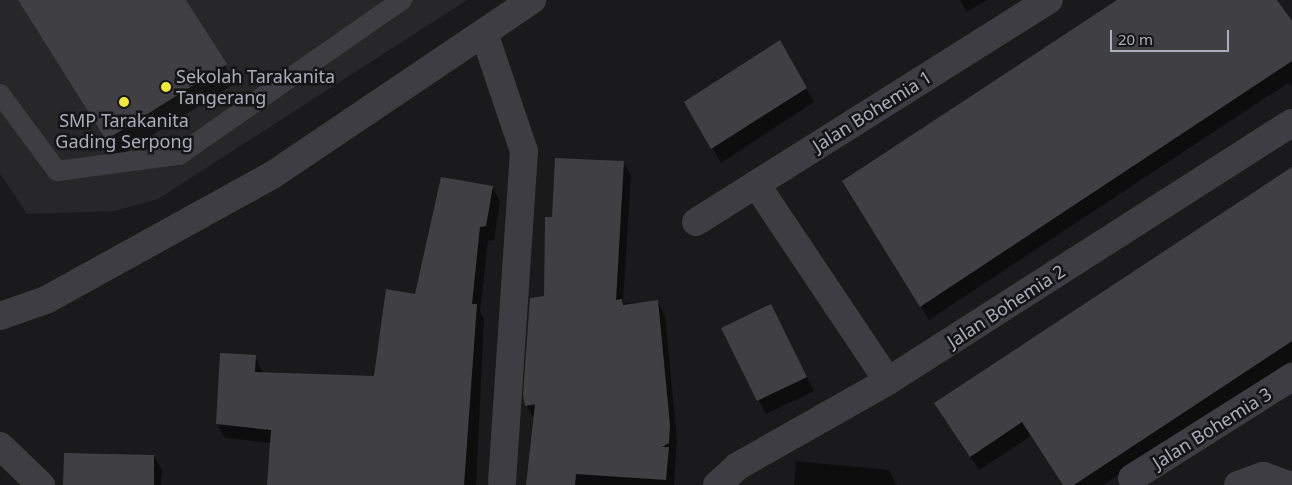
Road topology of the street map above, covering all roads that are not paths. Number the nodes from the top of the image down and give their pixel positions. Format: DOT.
graph roads {
  1 [pos="402,0"];
  2 [pos="532,0"];
  3 [pos="1048,0"];
  4 [pos="484,34"];
  5 [pos="0,94"];
  6 [pos="1292,123"];
  7 [pos="756,184"];
  8 [pos="696,222"];
  9 [pos="0,316"];
  10 [pos="1292,377"];
  11 [pos="888,381"];
  12 [pos="0,446"];
  13 [pos="1132,478"];
  14 [pos="502,482"];
  15 [pos="41,485"];
  16 [pos="718,485"];
  17 [pos="1238,485"];
  18 [pos="1288,485"];
  1 -- 5 [label="lane"];
  2 -- 4 [label="street"];
  3 -- 7 [label="street, Jalan Bohemia 1"];
  4 -- 9 [label="street"];
  4 -- 14 [label="street"];
  6 -- 11 [label="street, Jalan Bohemia 2"];
  7 -- 8 [label="street, Jalan Bohemia 1"];
  7 -- 11 [label="street"];
  10 -- 13 [label="street, Jalan Bohemia 3"];
  11 -- 16 [label="street, Jalan Bohemia 2"];
  12 -- 15 [label="street"];
  17 -- 18 [label="street"];
}
